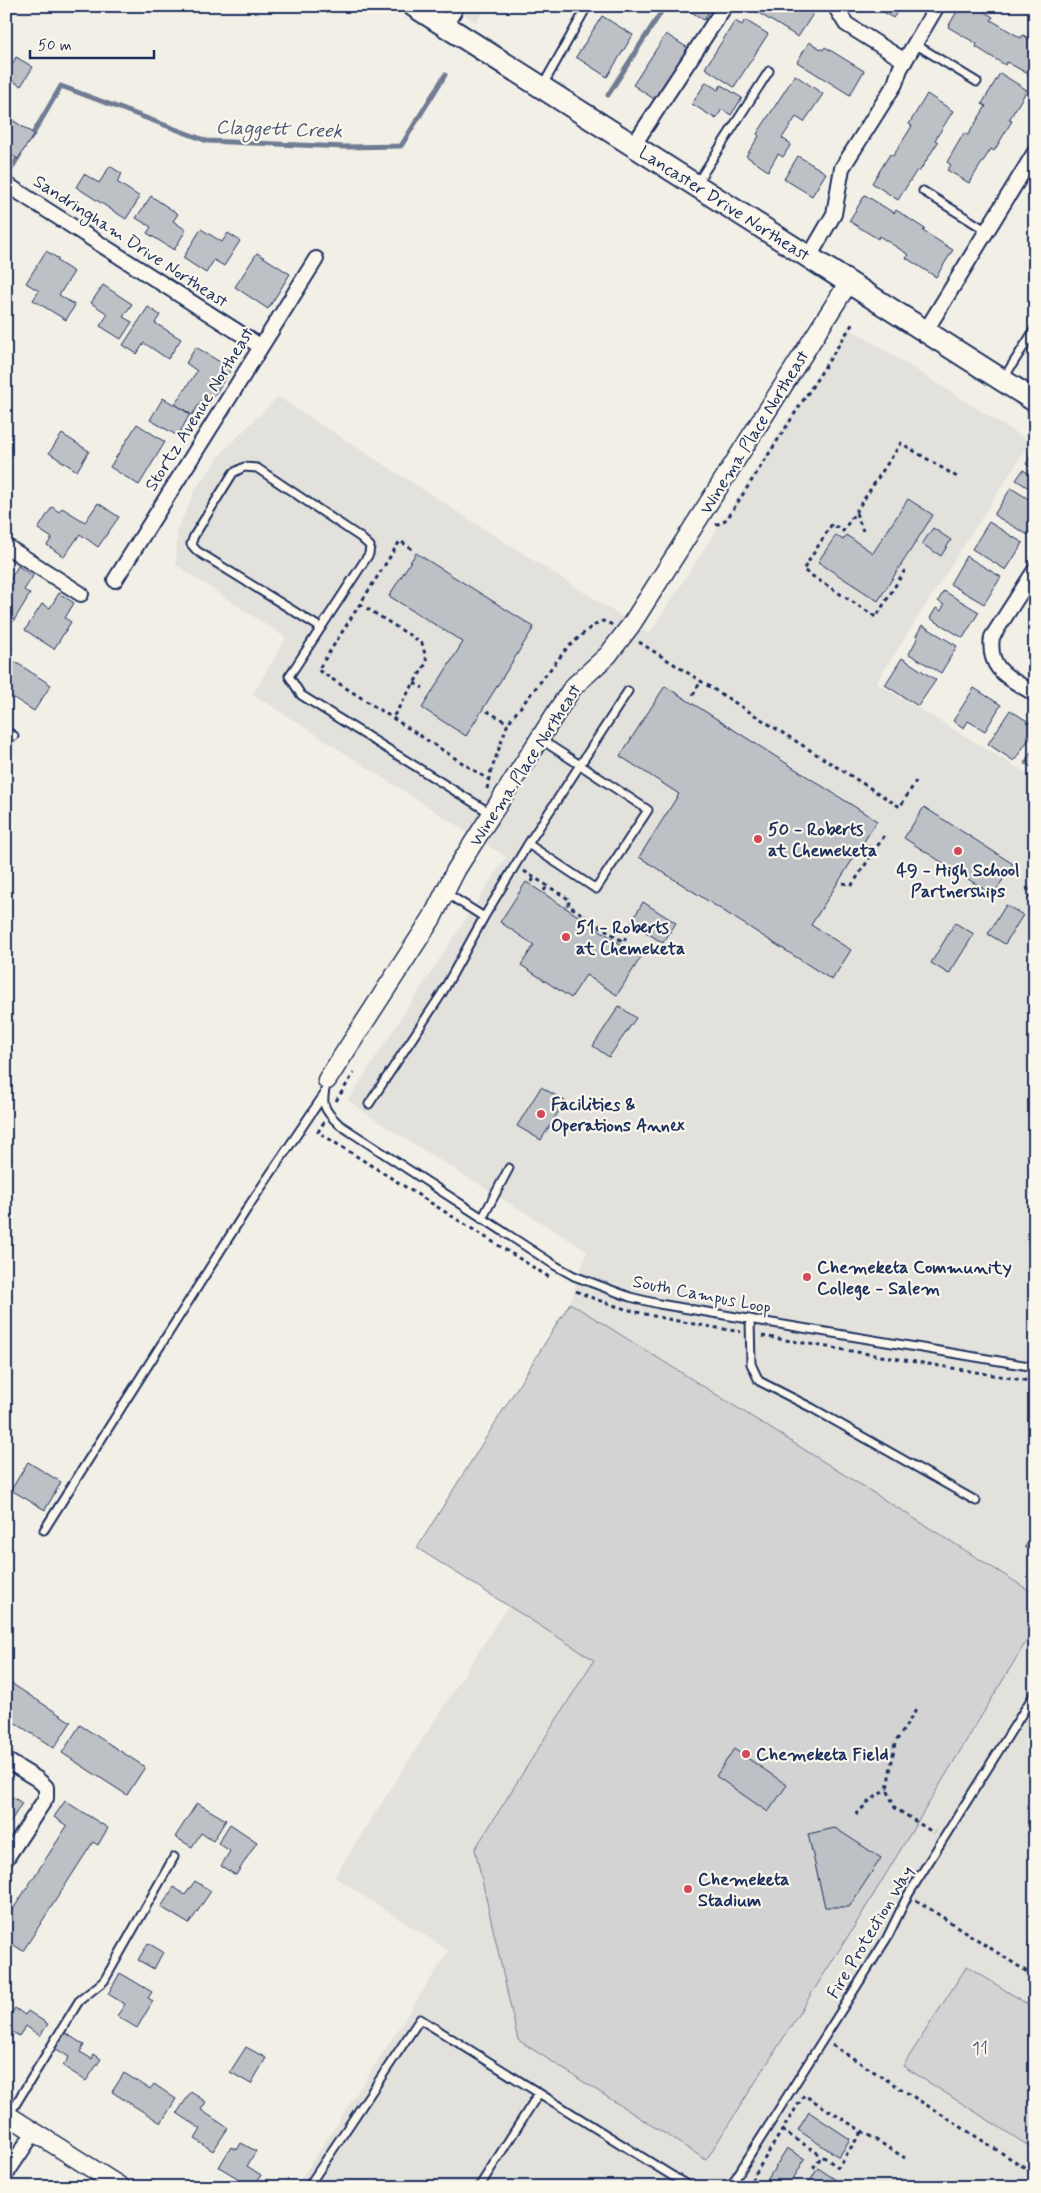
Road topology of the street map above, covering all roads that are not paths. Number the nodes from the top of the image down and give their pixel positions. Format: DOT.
graph roads {
  1 [pos="414,6"];
  2 [pos="457,6"];
  3 [pos="574,6"];
  4 [pos="725,6"];
  5 [pos="835,6"];
  6 [pos="937,6"];
  7 [pos="445,26"];
  8 [pos="915,44"];
  9 [pos="904,61"];
  10 [pos="769,71"];
  11 [pos="976,82"];
  12 [pos="542,88"];
  13 [pos="633,146"];
  14 [pos="1035,152"];
  15 [pos="6,184"];
  16 [pos="695,185"];
  17 [pos="923,191"];
  18 [pos="987,231"];
  19 [pos="809,257"];
  20 [pos="316,259"];
  21 [pos="849,282"];
  22 [pos="1035,329"];
  23 [pos="925,332"];
  24 [pos="260,346"];
  25 [pos="1002,380"];
  26 [pos="1035,401"];
  27 [pos="6,546"];
  28 [pos="1035,570"];
  29 [pos="115,580"];
  30 [pos="80,594"];
  31 [pos="321,628"];
  32 [pos="628,691"];
  33 [pos="1035,694"];
  34 [pos="6,731"];
  35 [pos="14,736"];
  36 [pos="540,739"];
  37 [pos="580,765"];
  38 [pos="492,814"];
  39 [pos="528,844"];
  40 [pos="446,893"];
  41 [pos="484,917"];
  42 [pos="325,1088"];
  43 [pos="369,1104"];
  44 [pos="509,1168"];
  45 [pos="482,1219"];
  46 [pos="750,1319"];
  47 [pos="1035,1367"];
  48 [pos="976,1501"];
  49 [pos="44,1530"];
  50 [pos="1035,1693"];
  51 [pos="6,1760"];
  52 [pos="174,1857"];
  53 [pos="6,1859"];
  54 [pos="538,2092"];
  55 [pos="8,2115"];
  56 [pos="34,2132"];
  57 [pos="6,2174"];
  58 [pos="122,2187"];
  59 [pos="308,2187"];
  60 [pos="479,2187"];
  61 [pos="690,2187"];
  62 [pos="730,2187"];
  1 -- 7 [label="main road, Lancaster Drive Northeast"];
  2 -- 7 [label="street"];
  3 -- 12 [label="lane"];
  4 -- 13 [label="street"];
  5 -- 9 [label="street"];
  6 -- 8 [label="street"];
  7 -- 12 [label="main road, Lancaster Drive Northeast"];
  8 -- 9 [label="street"];
  8 -- 11 [label="lane"];
  9 -- 19 [label="street"];
  10 -- 16 [label="lane"];
  12 -- 13 [label="main road, Lancaster Drive Northeast"];
  13 -- 16 [label="main road, Lancaster Drive Northeast"];
  14 -- 18 [label="street"];
  15 -- 24 [label="street, Sandringham Drive Northeast"];
  16 -- 19 [label="main road, Lancaster Drive Northeast"];
  17 -- 18 [label="lane"];
  18 -- 23 [label="street"];
  19 -- 21 [label="main road, Lancaster Drive Northeast"];
  20 -- 24 [label="street, Stortz Avenue Northeast"];
  21 -- 23 [label="main road, Lancaster Drive Northeast"];
  21 -- 36 [label="street, Winema Place Northeast"];
  22 -- 25 [label="lane"];
  23 -- 25 [label="main road, Lancaster Drive Northeast"];
  24 -- 29 [label="street, Stortz Avenue Northeast"];
  25 -- 26 [label="main road, Lancaster Drive Northeast"];
  27 -- 30 [label="street"];
  28 -- 33 [label="street"];
  31 -- 31 [label="lane"];
  31 -- 38 [label="lane"];
  32 -- 37 [label="lane"];
  34 -- 35 [label="lane"];
  36 -- 37 [label="lane"];
  36 -- 38 [label="street, Winema Place Northeast"];
  37 -- 39 [label="lane"];
  37 -- 39 [label="lane"];
  38 -- 40 [label="street, Winema Place Northeast"];
  39 -- 41 [label="lane"];
  40 -- 41 [label="lane"];
  40 -- 42 [label="street, Winema Place Northeast"];
  41 -- 43 [label="lane"];
  42 -- 45 [label="lane, South Campus Loop"];
  42 -- 49 [label="lane"];
  44 -- 45 [label="lane"];
  45 -- 46 [label="lane, South Campus Loop"];
  46 -- 47 [label="lane, South Campus Loop"];
  46 -- 48 [label="lane"];
  50 -- 62 [label="lane, Fire Protection Way"];
  51 -- 53 [label="street"];
  52 -- 55 [label="lane"];
  54 -- 59 [label="lane"];
  54 -- 60 [label="lane"];
  54 -- 61 [label="lane"];
  55 -- 56 [label="street"];
  56 -- 57 [label="street"];
  56 -- 58 [label="street"];
}
